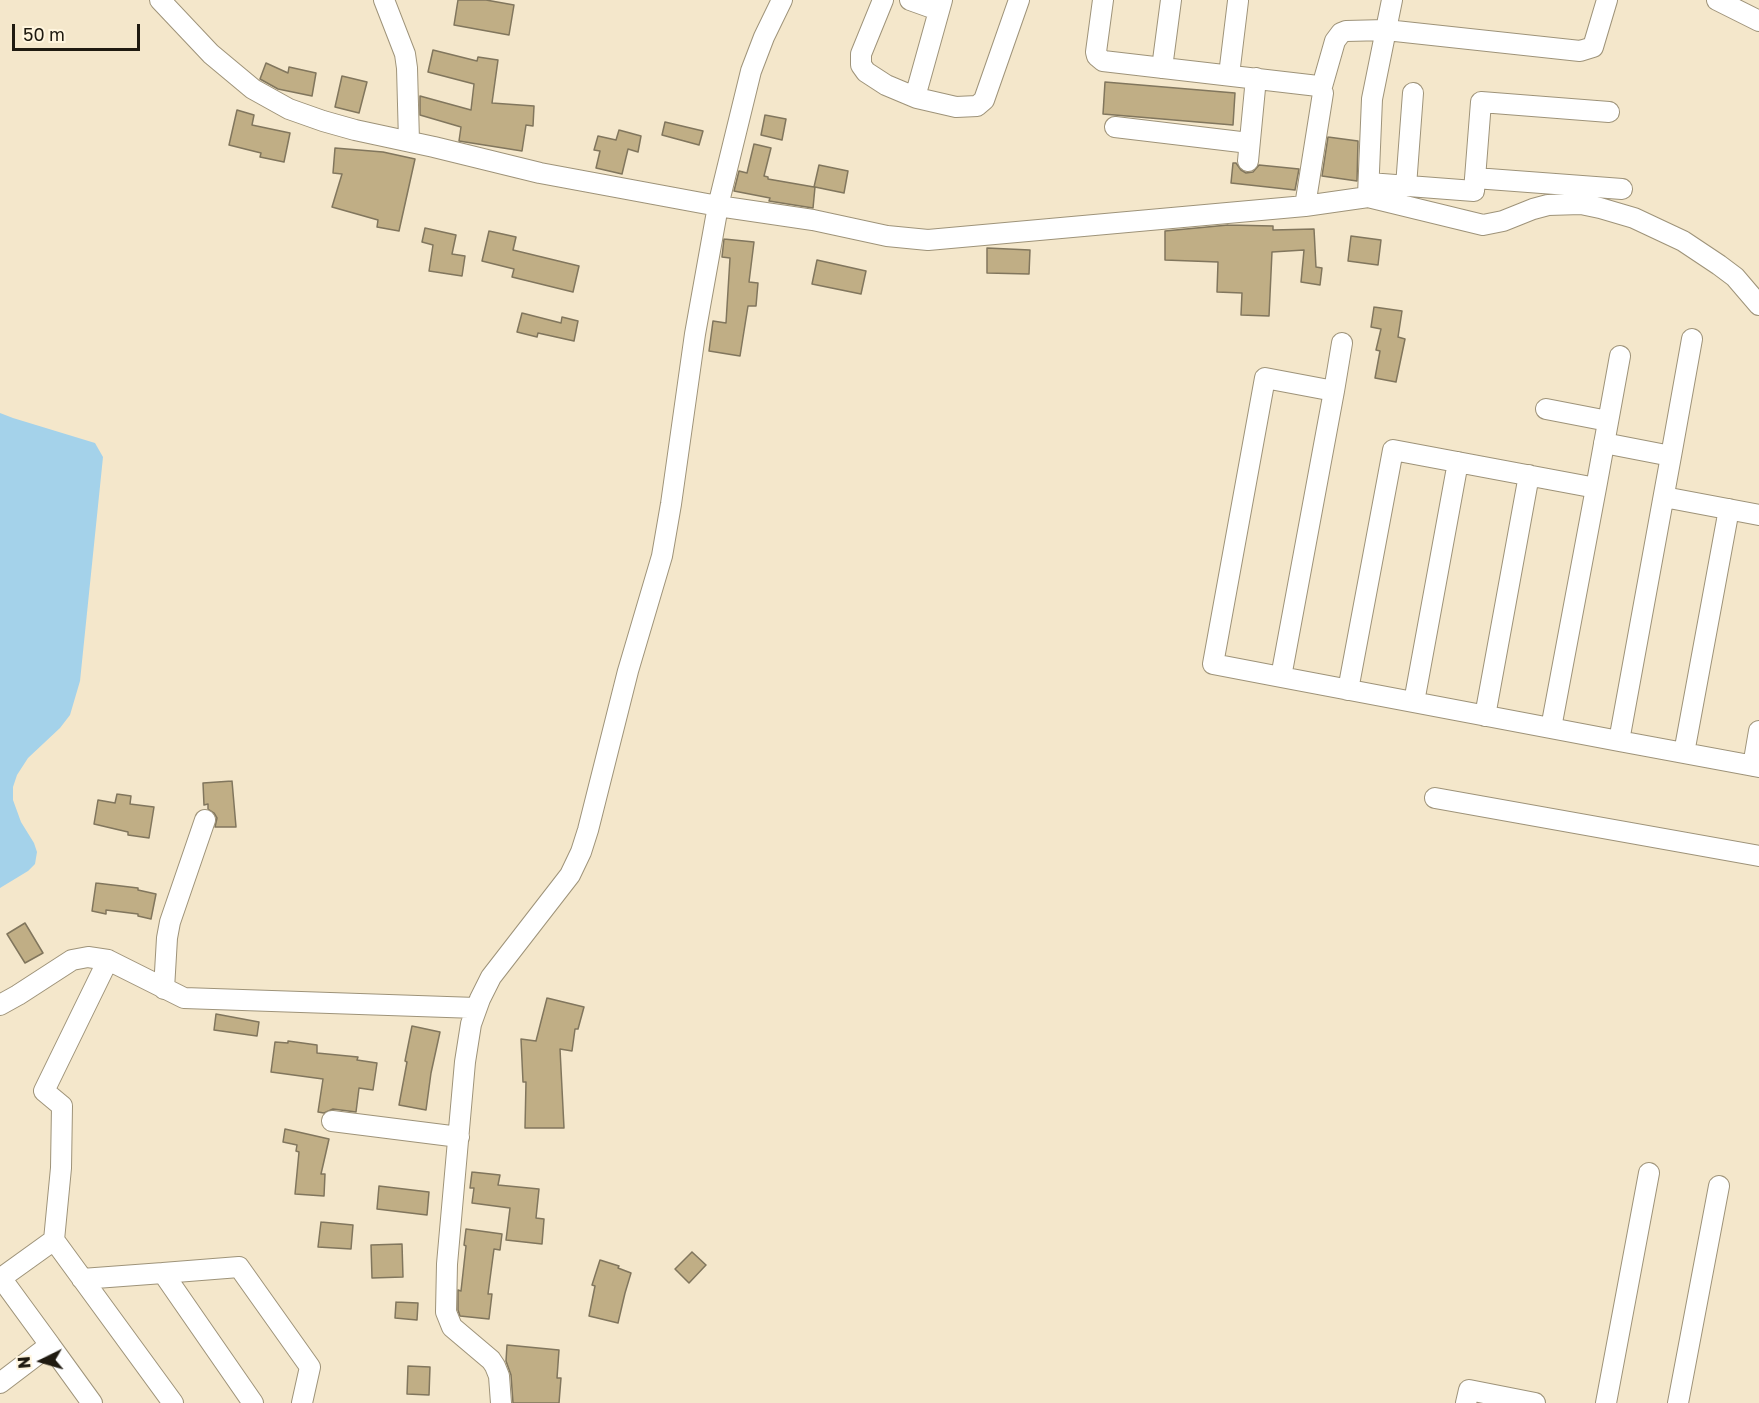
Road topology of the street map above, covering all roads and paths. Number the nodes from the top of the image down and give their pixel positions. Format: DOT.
graph roads {
  1 [pos="160,0"];
  2 [pos="384,0"];
  3 [pos="782,0"];
  4 [pos="883,0"];
  5 [pos="910,0"];
  6 [pos="1019,0"];
  7 [pos="1103,0"];
  8 [pos="1171,0"];
  9 [pos="1392,0"];
  10 [pos="1607,0"];
  11 [pos="1717,0"];
  12 [pos="1238,1"];
  13 [pos="940,5"];
  14 [pos="1759,21"];
  15 [pos="1386,30"];
  16 [pos="1162,68"];
  17 [pos="1229,75"];
  18 [pos="1256,78"];
  19 [pos="1321,90"];
  20 [pos="1413,93"];
  21 [pos="915,97"];
  22 [pos="1609,112"];
  23 [pos="1115,127"];
  24 [pos="409,141"];
  25 [pos="1475,178"];
  26 [pos="1406,186"];
  27 [pos="1622,189"];
  28 [pos="1369,190"];
  29 [pos="718,206"];
  30 [pos="1305,206"];
  31 [pos="1759,305"];
  32 [pos="1692,339"];
  33 [pos="1342,343"];
  34 [pos="1620,356"];
  35 [pos="1334,391"];
  36 [pos="1546,409"];
  37 [pos="1608,421"];
  38 [pos="1604,444"];
  39 [pos="1671,456"];
  40 [pos="1458,462"];
  41 [pos="1529,475"];
  42 [pos="1596,488"];
  43 [pos="1664,497"];
  44 [pos="1729,509"];
  45 [pos="1759,515"];
  46 [pos="1281,677"];
  47 [pos="1348,690"];
  48 [pos="1414,702"];
  49 [pos="1485,716"];
  50 [pos="1551,728"];
  51 [pos="1759,731"];
  52 [pos="1619,741"];
  53 [pos="1684,753"];
  54 [pos="1756,766"];
  55 [pos="1435,798"];
  56 [pos="205,820"];
  57 [pos="1759,856"];
  58 [pos="108,960"];
  59 [pos="164,988"];
  60 [pos="0,1005"];
  61 [pos="476,1008"];
  62 [pos="332,1121"];
  63 [pos="459,1137"];
  64 [pos="1649,1173"];
  65 [pos="1719,1186"];
  66 [pos="54,1240"];
  67 [pos="163,1273"];
  68 [pos="82,1279"];
  69 [pos="50,1345"];
  70 [pos="0,1383"];
  71 [pos="92,1403"];
  72 [pos="173,1403"];
  73 [pos="253,1403"];
  74 [pos="302,1403"];
  75 [pos="501,1403"];
  76 [pos="1466,1403"];
  77 [pos="1535,1403"];
  78 [pos="1606,1403"];
  79 [pos="1678,1403"];
  1 -- 24 [label="street"];
  2 -- 24 [label="street"];
  3 -- 29 [label="street"];
  4 -- 21 [label="street"];
  5 -- 13 [label="street"];
  6 -- 21 [label="street"];
  7 -- 16 [label="street"];
  8 -- 16 [label="street"];
  9 -- 15 [label="street"];
  10 -- 15 [label="street"];
  11 -- 14 [label="street"];
  12 -- 17 [label="street"];
  13 -- 21 [label="street"];
  15 -- 19 [label="street"];
  15 -- 28 [label="street"];
  16 -- 17 [label="street"];
  17 -- 18 [label="street"];
  18 -- 19 [label="street"];
  18 -- 23 [label="street"];
  19 -- 30 [label="street"];
  20 -- 26 [label="street"];
  22 -- 25 [label="street"];
  24 -- 29 [label="street"];
  25 -- 26 [label="street"];
  25 -- 27 [label="street"];
  26 -- 28 [label="street"];
  28 -- 30 [label="street"];
  28 -- 31 [label="street"];
  29 -- 30 [label="street"];
  29 -- 61 [label="street"];
  32 -- 39 [label="street"];
  33 -- 35 [label="street"];
  34 -- 37 [label="street"];
  35 -- 46 [label="street"];
  35 -- 46 [label="street"];
  36 -- 37 [label="street"];
  37 -- 38 [label="street"];
  38 -- 39 [label="street"];
  38 -- 42 [label="street"];
  39 -- 43 [label="street"];
  40 -- 41 [label="street"];
  40 -- 47 [label="street"];
  40 -- 48 [label="street"];
  41 -- 42 [label="street"];
  41 -- 49 [label="street"];
  42 -- 50 [label="street"];
  43 -- 44 [label="street"];
  43 -- 52 [label="street"];
  44 -- 45 [label="street"];
  44 -- 53 [label="street"];
  46 -- 47 [label="street"];
  47 -- 48 [label="street"];
  48 -- 49 [label="street"];
  49 -- 50 [label="street"];
  50 -- 52 [label="street"];
  51 -- 54 [label="street"];
  52 -- 53 [label="street"];
  53 -- 54 [label="street"];
  55 -- 57 [label="street"];
  56 -- 59 [label="street"];
  58 -- 59 [label="street"];
  58 -- 60 [label="street"];
  58 -- 66 [label="street"];
  59 -- 61 [label="street"];
  61 -- 63 [label="street"];
  62 -- 63 [label="street"];
  63 -- 75 [label="street"];
  64 -- 78 [label="street"];
  65 -- 79 [label="street"];
  66 -- 68 [label="street"];
  66 -- 69 [label="street"];
  67 -- 68 [label="street"];
  67 -- 73 [label="street"];
  67 -- 74 [label="street"];
  68 -- 72 [label="street"];
  69 -- 70 [label="street"];
  69 -- 71 [label="street"];
  76 -- 77 [label="street"];
}
